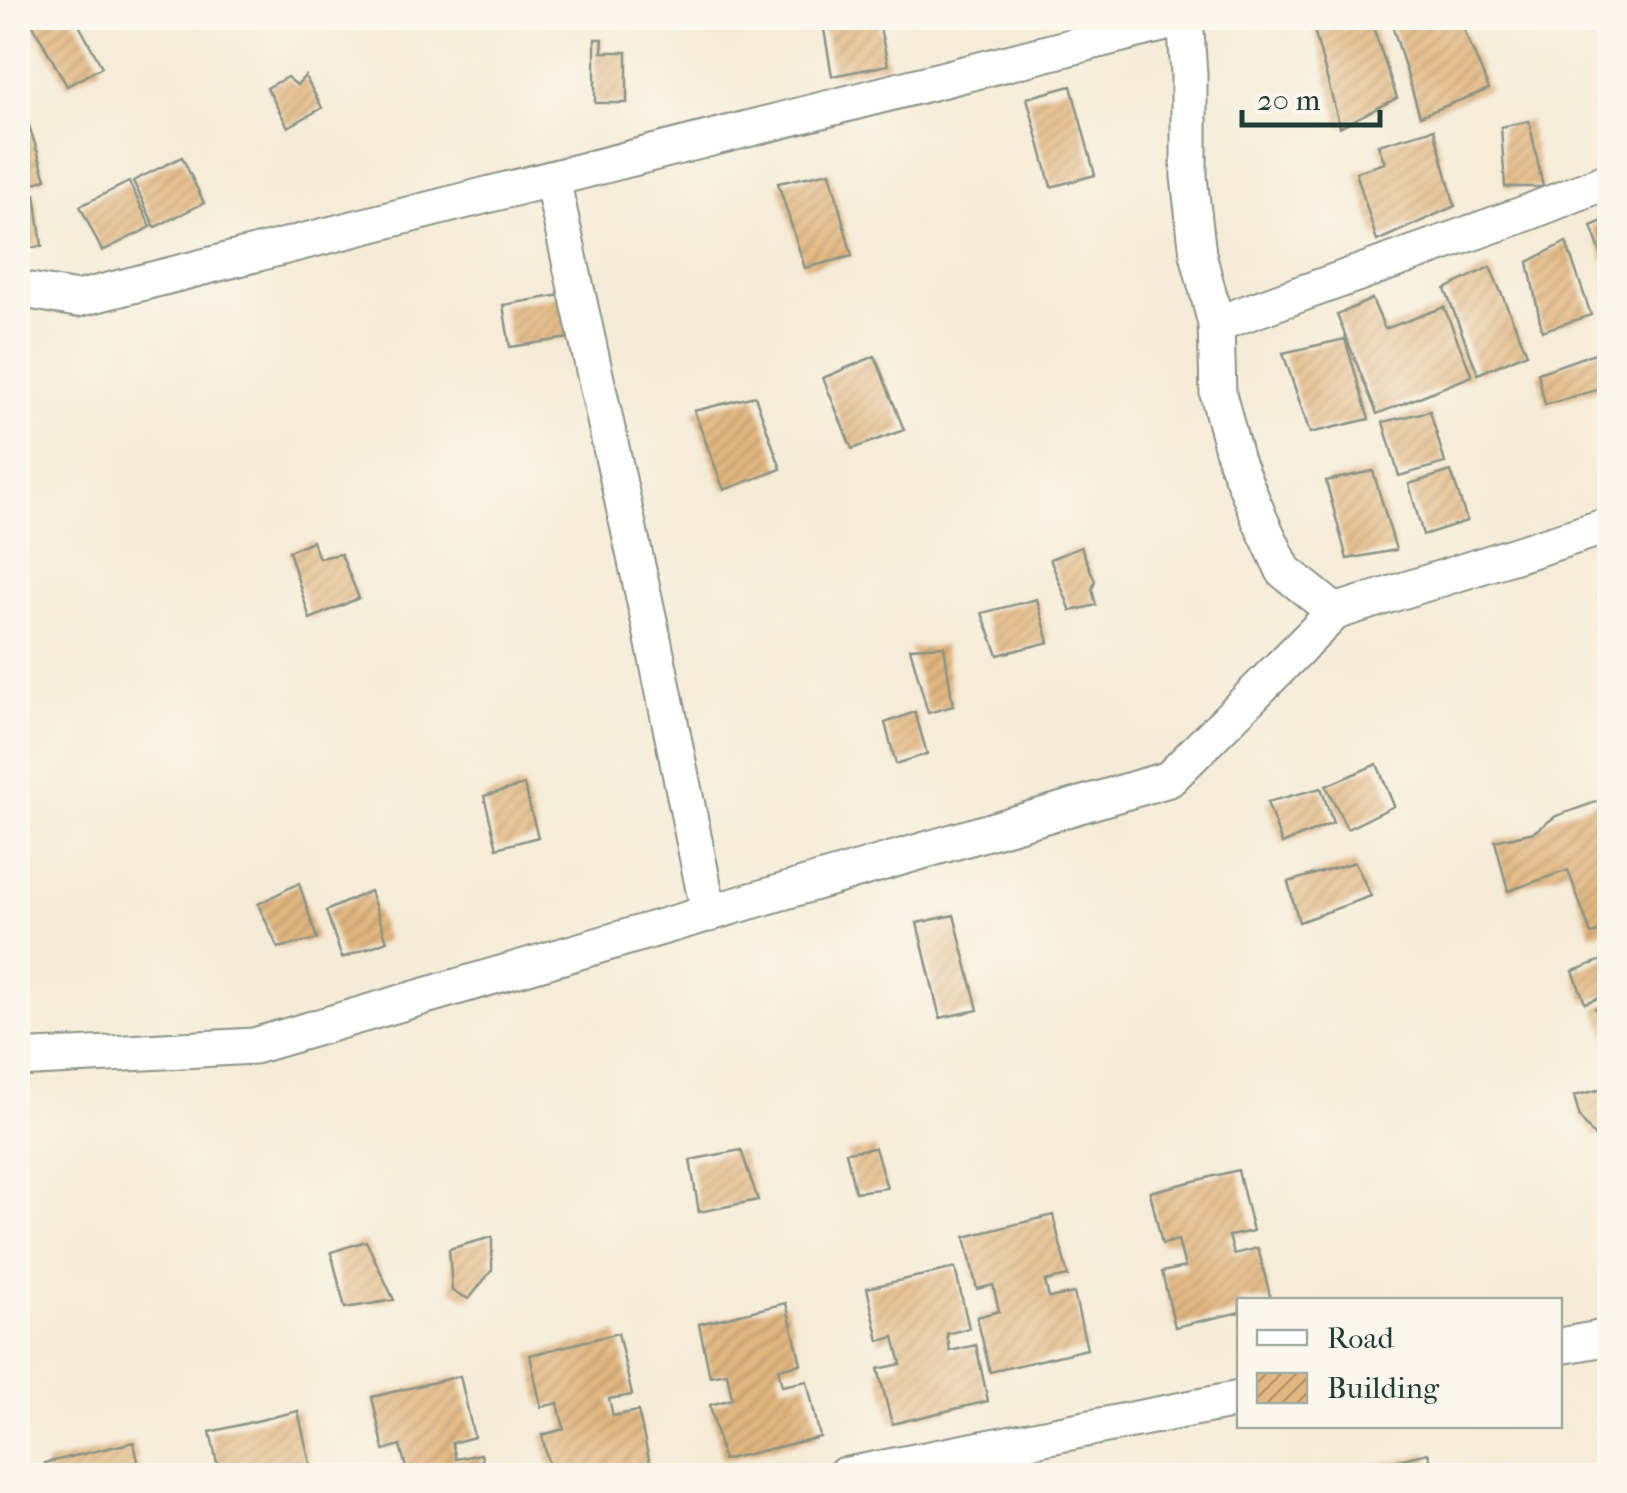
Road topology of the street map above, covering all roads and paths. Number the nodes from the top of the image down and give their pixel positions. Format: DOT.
graph roads {
  1 [pos="1185,18"];
  2 [pos="552,179"];
  3 [pos="1610,180"];
  4 [pos="18,289"];
  5 [pos="1216,324"];
  6 [pos="1609,528"];
  7 [pos="1335,612"];
  8 [pos="709,914"];
  9 [pos="18,1060"];
  10 [pos="1610,1337"];
  11 [pos="1562,1346"];
  12 [pos="1237,1401"];
  13 [pos="843,1476"];
  1 -- 2 [label="street"];
  1 -- 5 [label="street"];
  2 -- 4 [label="street"];
  2 -- 8 [label="street"];
  3 -- 5 [label="street"];
  5 -- 7 [label="street"];
  6 -- 7 [label="street"];
  7 -- 8 [label="street"];
  8 -- 9 [label="street"];
  10 -- 11 [label="street"];
  12 -- 13 [label="street"];
}
